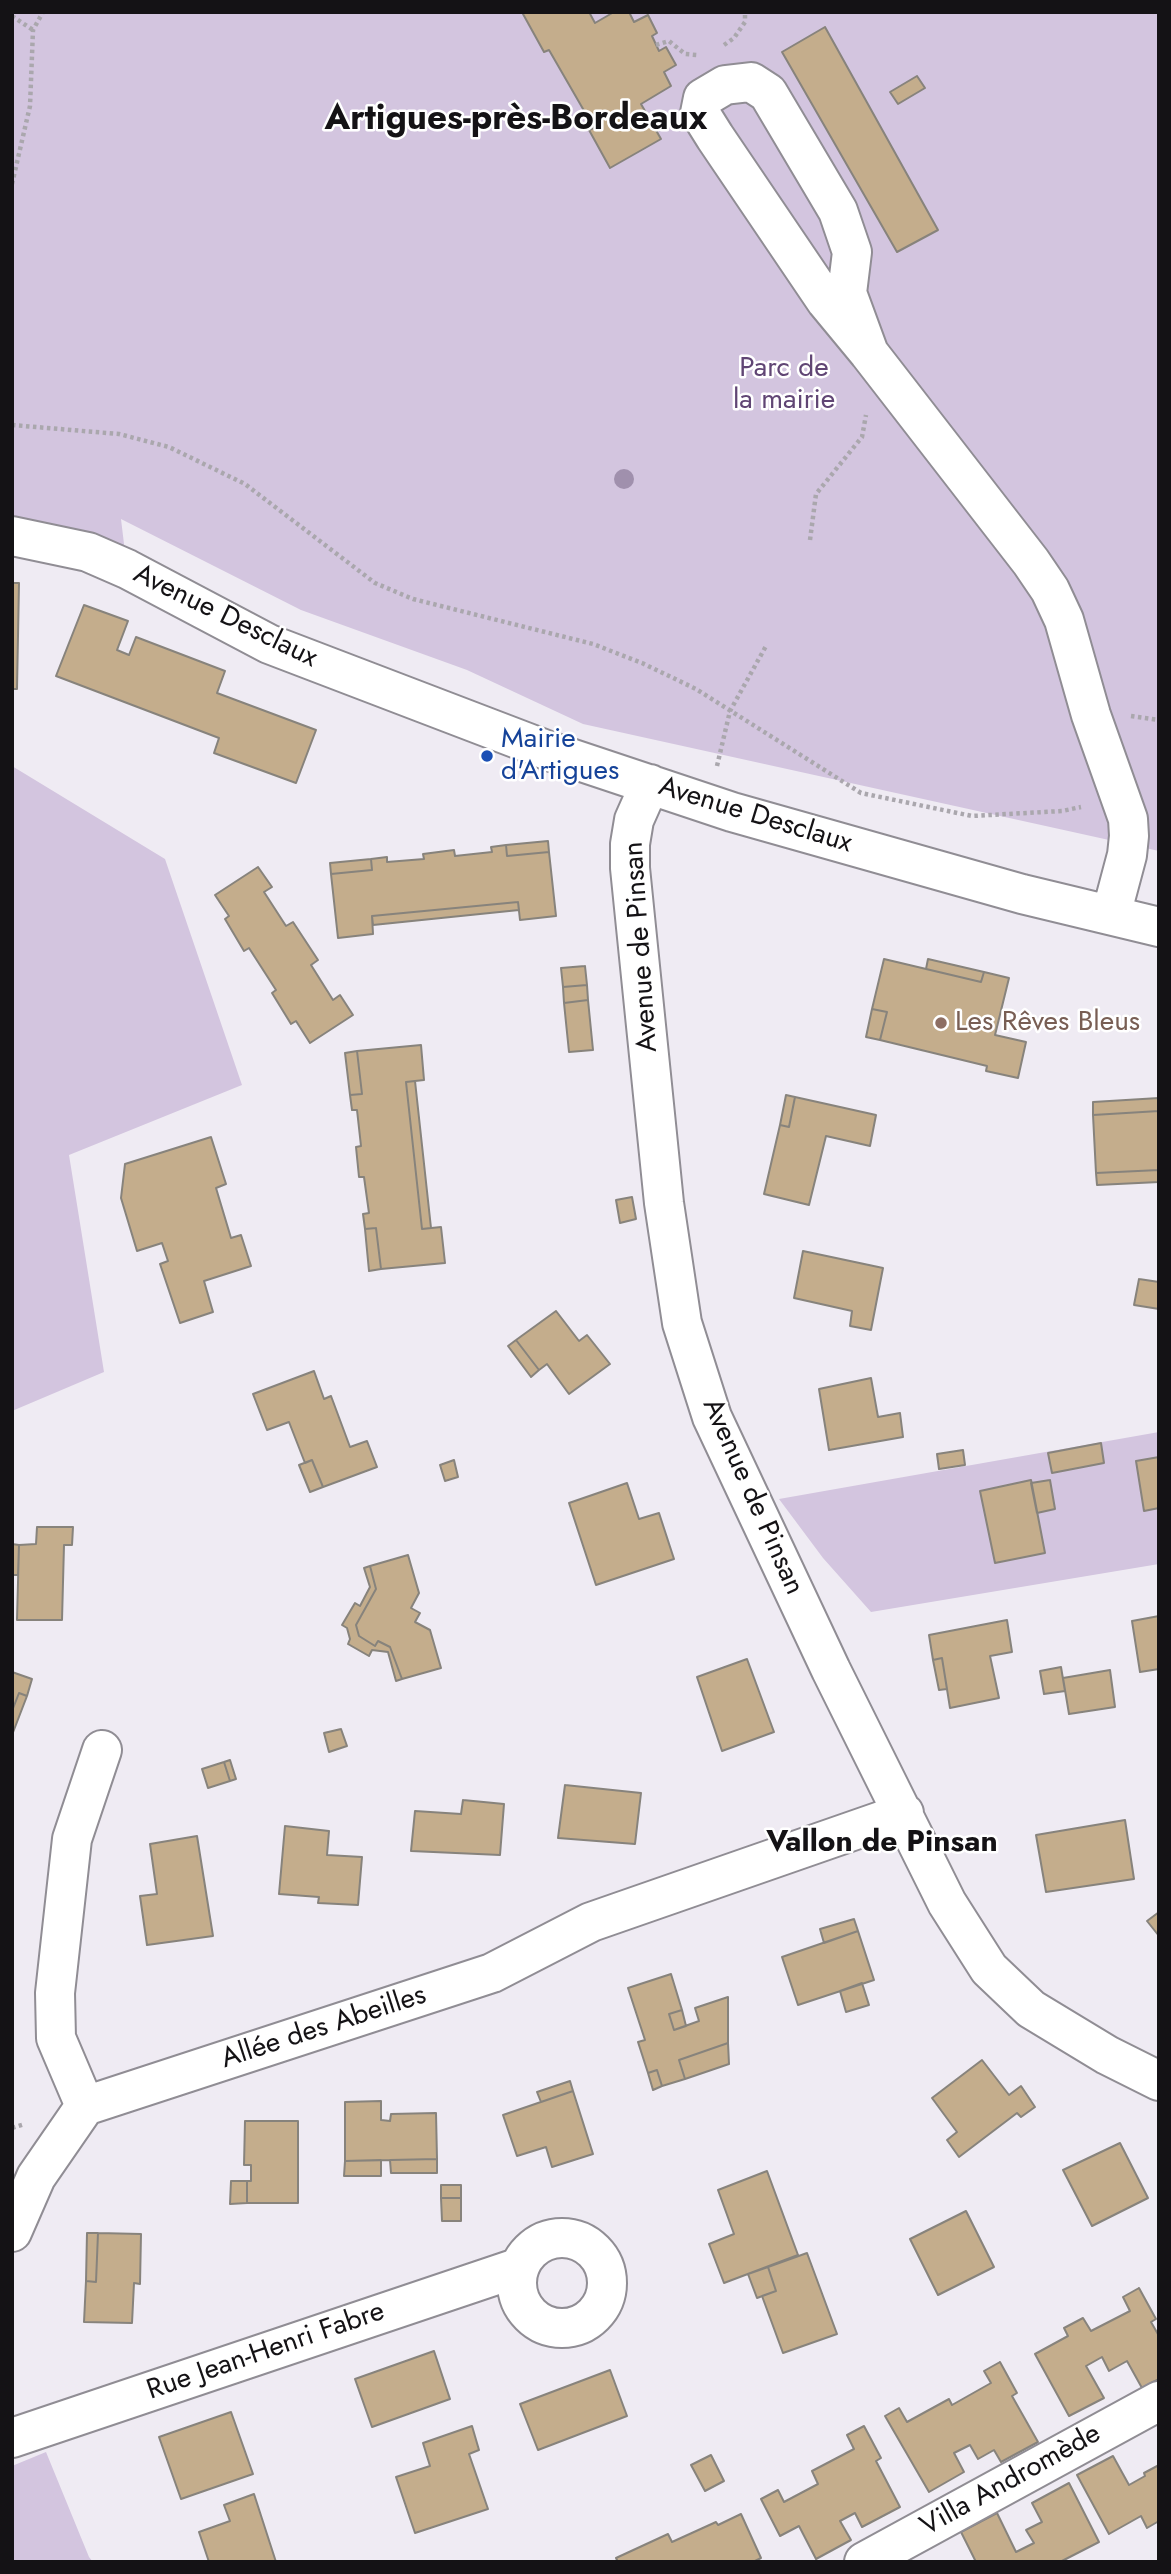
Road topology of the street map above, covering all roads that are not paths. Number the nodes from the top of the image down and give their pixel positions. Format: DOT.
graph roads {
  1 [pos="869,353"];
  2 [pos="12,536"];
  3 [pos="650,784"];
  4 [pos="1111,915"];
  5 [pos="1159,927"];
  6 [pos="102,1750"];
  7 [pos="904,1813"];
  8 [pos="1159,2081"];
  9 [pos="85,2106"];
  10 [pos="12,2232"];
  11 [pos="520,2267"];
  12 [pos="1159,2401"];
  13 [pos="12,2438"];
  14 [pos="864,2562"];
  1 -- 1 [label="street"];
  1 -- 4 [label="street"];
  2 -- 3 [label="street, Avenue Desclaux"];
  3 -- 4 [label="street, Avenue Desclaux"];
  3 -- 7 [label="street, Avenue de Pinsan"];
  4 -- 5 [label="street, Avenue Desclaux"];
  6 -- 9 [label="street"];
  7 -- 8 [label="street, Avenue de Pinsan"];
  7 -- 9 [label="street, Allée des Abeilles"];
  9 -- 10 [label="street"];
  11 -- 13 [label="street, Rue Jean-Henri Fabre"];
  12 -- 14 [label="street, Villa Andromède"];
}
